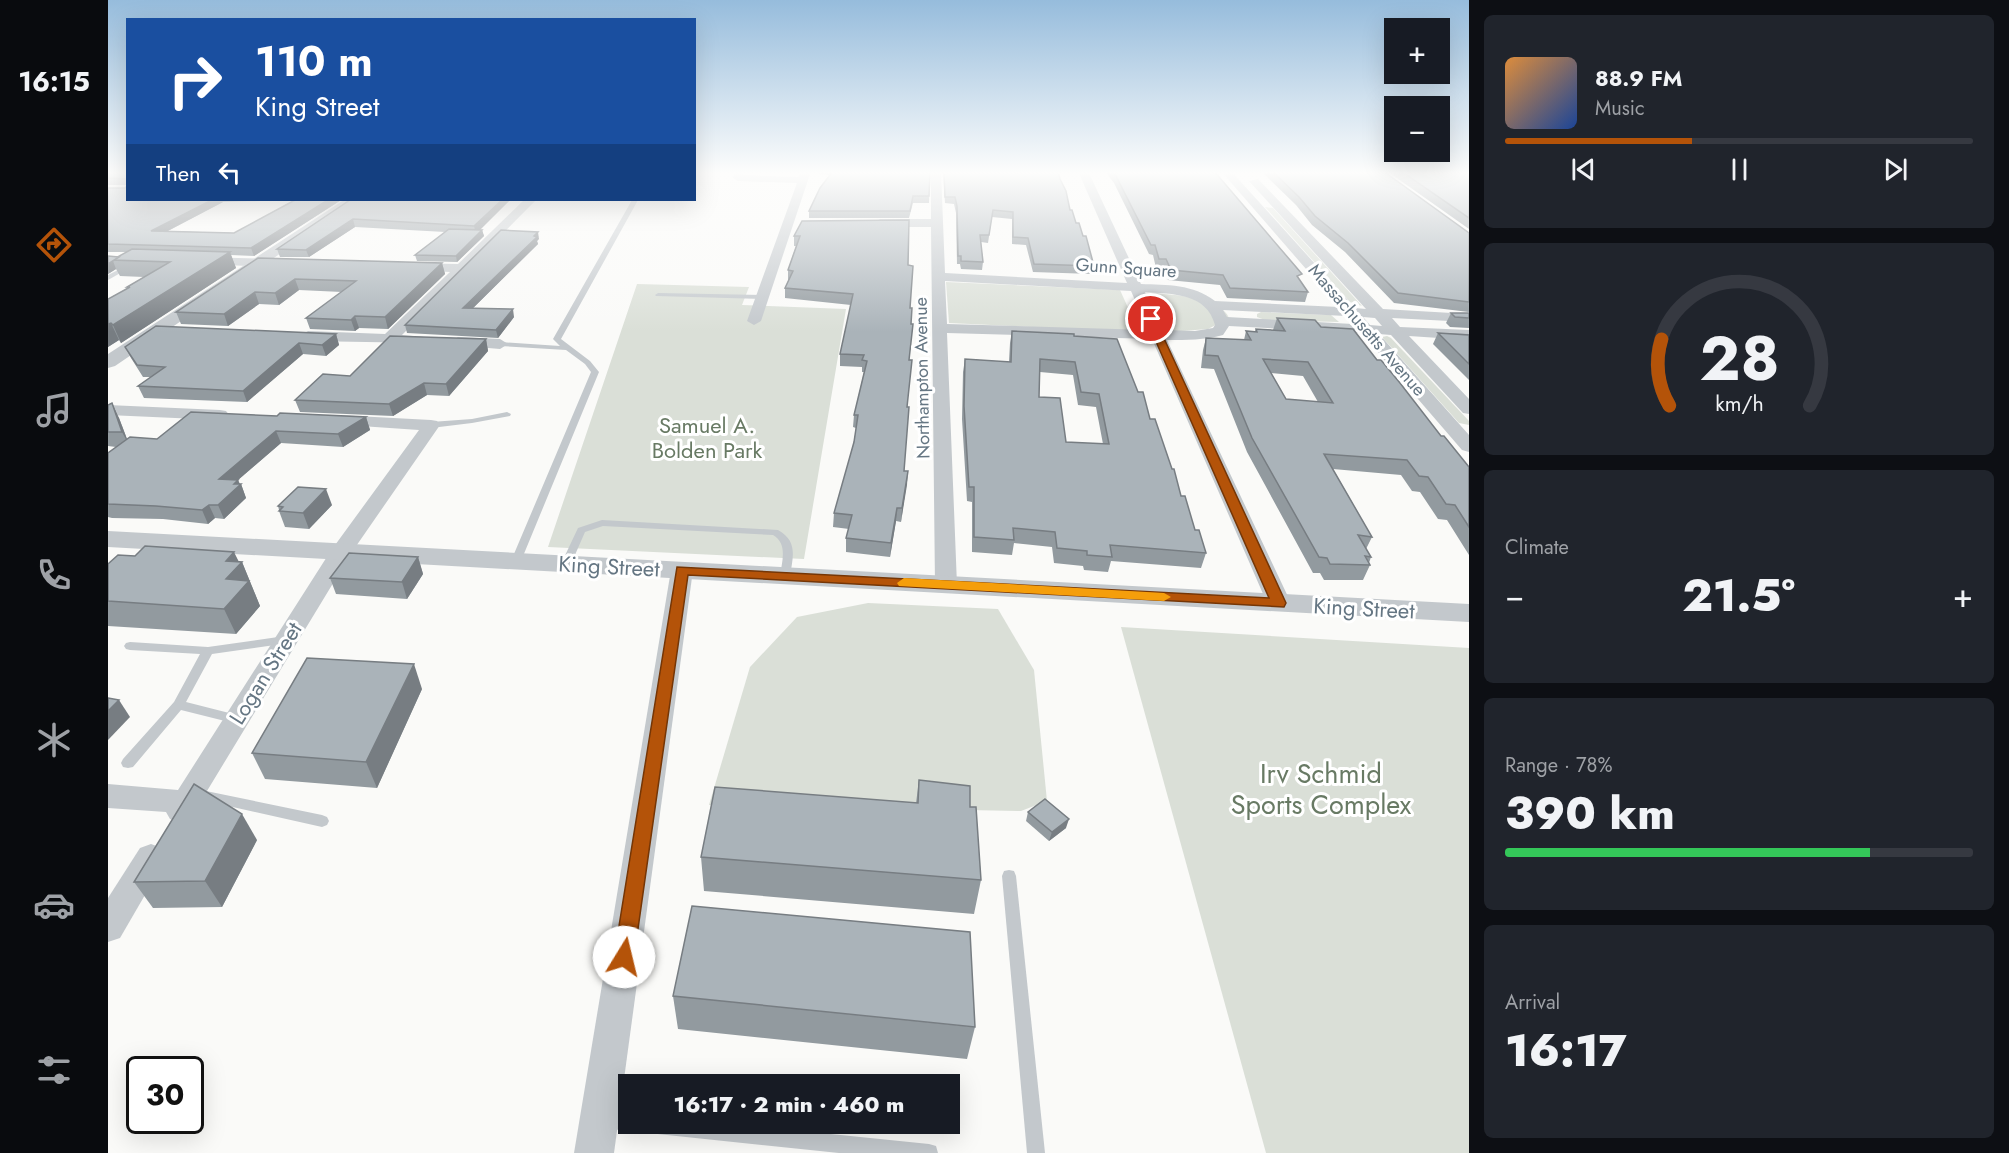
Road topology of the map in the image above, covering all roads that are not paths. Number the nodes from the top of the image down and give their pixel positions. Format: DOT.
graph roads {
  1 [pos="314,225"];
  2 [pos="504,225"];
  3 [pos="621,225"];
  4 [pos="794,225"];
  5 [pos="938,225"];
  6 [pos="1108,225"];
  7 [pos="1274,225"];
  8 [pos="1296,225"];
  9 [pos="119,258"];
  10 [pos="188,260"];
  11 [pos="138,261"];
  12 [pos="257,262"];
  13 [pos="292,263"];
  14 [pos="394,266"];
  15 [pos="460,268"];
  16 [pos="940,277"];
  17 [pos="108,278"];
  18 [pos="1136,286"];
  19 [pos="658,295"];
  20 [pos="763,297"];
  21 [pos="1210,305"];
  22 [pos="1351,312"];
  23 [pos="1380,314"];
  24 [pos="1469,318"];
  25 [pos="754,321"];
  26 [pos="1221,321"];
  27 [pos="940,328"];
  28 [pos="156,330"];
  29 [pos="1366,330"];
  30 [pos="180,331"];
  31 [pos="1397,332"];
  32 [pos="297,335"];
  33 [pos="1469,335"];
  34 [pos="1158,336"];
  35 [pos="389,339"];
  36 [pos="500,344"];
  37 [pos="565,348"];
  38 [pos="108,362"];
  39 [pos="1469,409"];
  40 [pos="108,410"];
  41 [pos="507,414"];
  42 [pos="233,416"];
  43 [pos="315,419"];
  44 [pos="431,425"];
  45 [pos="1463,433"];
  46 [pos="1469,446"];
  47 [pos="108,539"];
  48 [pos="340,552"];
  49 [pos="516,561"];
  50 [pos="566,564"];
  51 [pos="682,570"];
  52 [pos="785,576"];
  53 [pos="946,585"];
  54 [pos="1279,603"];
  55 [pos="1469,613"];
  56 [pos="286,640"];
  57 [pos="130,646"];
  58 [pos="208,651"];
  59 [pos="178,705"];
  60 [pos="237,719"];
  61 [pos="128,763"];
  62 [pos="108,796"];
  63 [pos="188,797"];
  64 [pos="322,821"];
  65 [pos="1009,876"];
  66 [pos="108,927"];
  67 [pos="614,1120"];
  68 [pos="745,1134"];
  69 [pos="594,1153"];
  70 [pos="929,1153"];
  71 [pos="1036,1153"];
  1 -- 12 [label="street"];
  2 -- 15 [label="street"];
  3 -- 37 [label="lane"];
  4 -- 20 [label="street"];
  5 -- 16 [label="street, Northampton Avenue"];
  6 -- 18 [label="street"];
  7 -- 22 [label="street, Massachusetts Avenue"];
  8 -- 23 [label="street"];
  9 -- 11 [label="street"];
  10 -- 12 [label="street"];
  11 -- 17 [label="lane"];
  12 -- 13 [label="street"];
  12 -- 28 [label="street"];
  14 -- 15 [label="street"];
  15 -- 35 [label="street"];
  16 -- 18 [label="street, Gunn Square"];
  16 -- 27 [label="street, Northampton Avenue"];
  18 -- 21 [label="street, Gunn Square"];
  18 -- 34 [label="street"];
  19 -- 20 [label="lane"];
  20 -- 25 [label="street"];
  21 -- 22 [label="street"];
  21 -- 26 [label="street, Gunn Square"];
  22 -- 23 [label="street"];
  22 -- 29 [label="street, Massachusetts Avenue"];
  23 -- 24 [label="street"];
  23 -- 31 [label="street"];
  26 -- 29 [label="street"];
  26 -- 34 [label="street"];
  27 -- 34 [label="street"];
  27 -- 53 [label="street, Northampton Avenue"];
  28 -- 30 [label="street"];
  28 -- 38 [label="street"];
  29 -- 31 [label="street"];
  29 -- 45 [label="street, Massachusetts Avenue"];
  31 -- 33 [label="street"];
  31 -- 39 [label="street"];
  32 -- 35 [label="street"];
  34 -- 54 [label="street"];
  35 -- 36 [label="street"];
  36 -- 37 [label="lane"];
  37 -- 49 [label="lane"];
  40 -- 42 [label="street"];
  41 -- 44 [label="lane"];
  43 -- 44 [label="street"];
  44 -- 48 [label="street, Logan Street"];
  45 -- 46 [label="street, Massachusetts Avenue"];
  47 -- 48 [label="street, King Street"];
  48 -- 49 [label="street, King Street"];
  48 -- 56 [label="street, Logan Street"];
  49 -- 50 [label="street, King Street"];
  50 -- 51 [label="street, King Street"];
  50 -- 52 [label="lane"];
  51 -- 52 [label="street, King Street"];
  51 -- 67 [label="street"];
  52 -- 53 [label="street, King Street"];
  53 -- 54 [label="street, King Street"];
  54 -- 55 [label="street, King Street"];
  56 -- 58 [label="lane"];
  56 -- 60 [label="street, Logan Street"];
  57 -- 58 [label="lane"];
  58 -- 59 [label="lane"];
  59 -- 60 [label="lane"];
  59 -- 61 [label="lane"];
  60 -- 63 [label="street, Logan Street"];
  62 -- 63 [label="street"];
  63 -- 64 [label="lane"];
  63 -- 66 [label="street, Logan Street"];
  65 -- 71 [label="lane"];
  67 -- 69 [label="street"];
  68 -- 70 [label="lane"];
}
